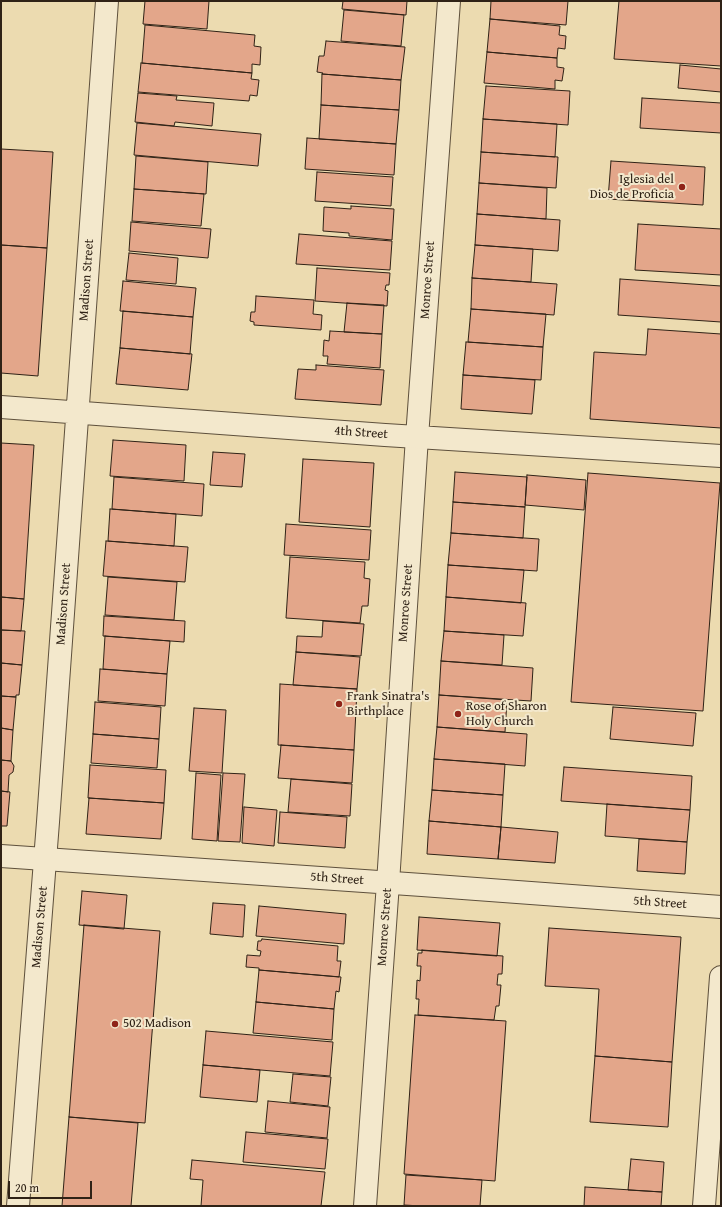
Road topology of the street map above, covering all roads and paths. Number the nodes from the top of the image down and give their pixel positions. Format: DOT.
graph roads {
  1 [pos="107,1"];
  2 [pos="449,1"];
  3 [pos="1,407"];
  4 [pos="77,413"];
  5 [pos="417,437"];
  6 [pos="721,456"];
  7 [pos="1,856"];
  8 [pos="45,859"];
  9 [pos="388,882"];
  10 [pos="721,907"];
  11 [pos="721,977"];
  12 [pos="18,1206"];
  13 [pos="365,1206"];
  14 [pos="704,1206"];
  1 -- 4 [label="street, Madison Street"];
  2 -- 5 [label="street, Monroe Street"];
  3 -- 4 [label="street, 4th Street"];
  4 -- 5 [label="street, 4th Street"];
  4 -- 8 [label="street, Madison Street"];
  5 -- 6 [label="street, 4th Street"];
  5 -- 9 [label="street, Monroe Street"];
  7 -- 8 [label="street, 5th Street"];
  8 -- 9 [label="street, 5th Street"];
  8 -- 12 [label="street, Madison Street"];
  9 -- 10 [label="street, 5th Street"];
  9 -- 13 [label="street, Monroe Street"];
  11 -- 14 [label="street"];
}
